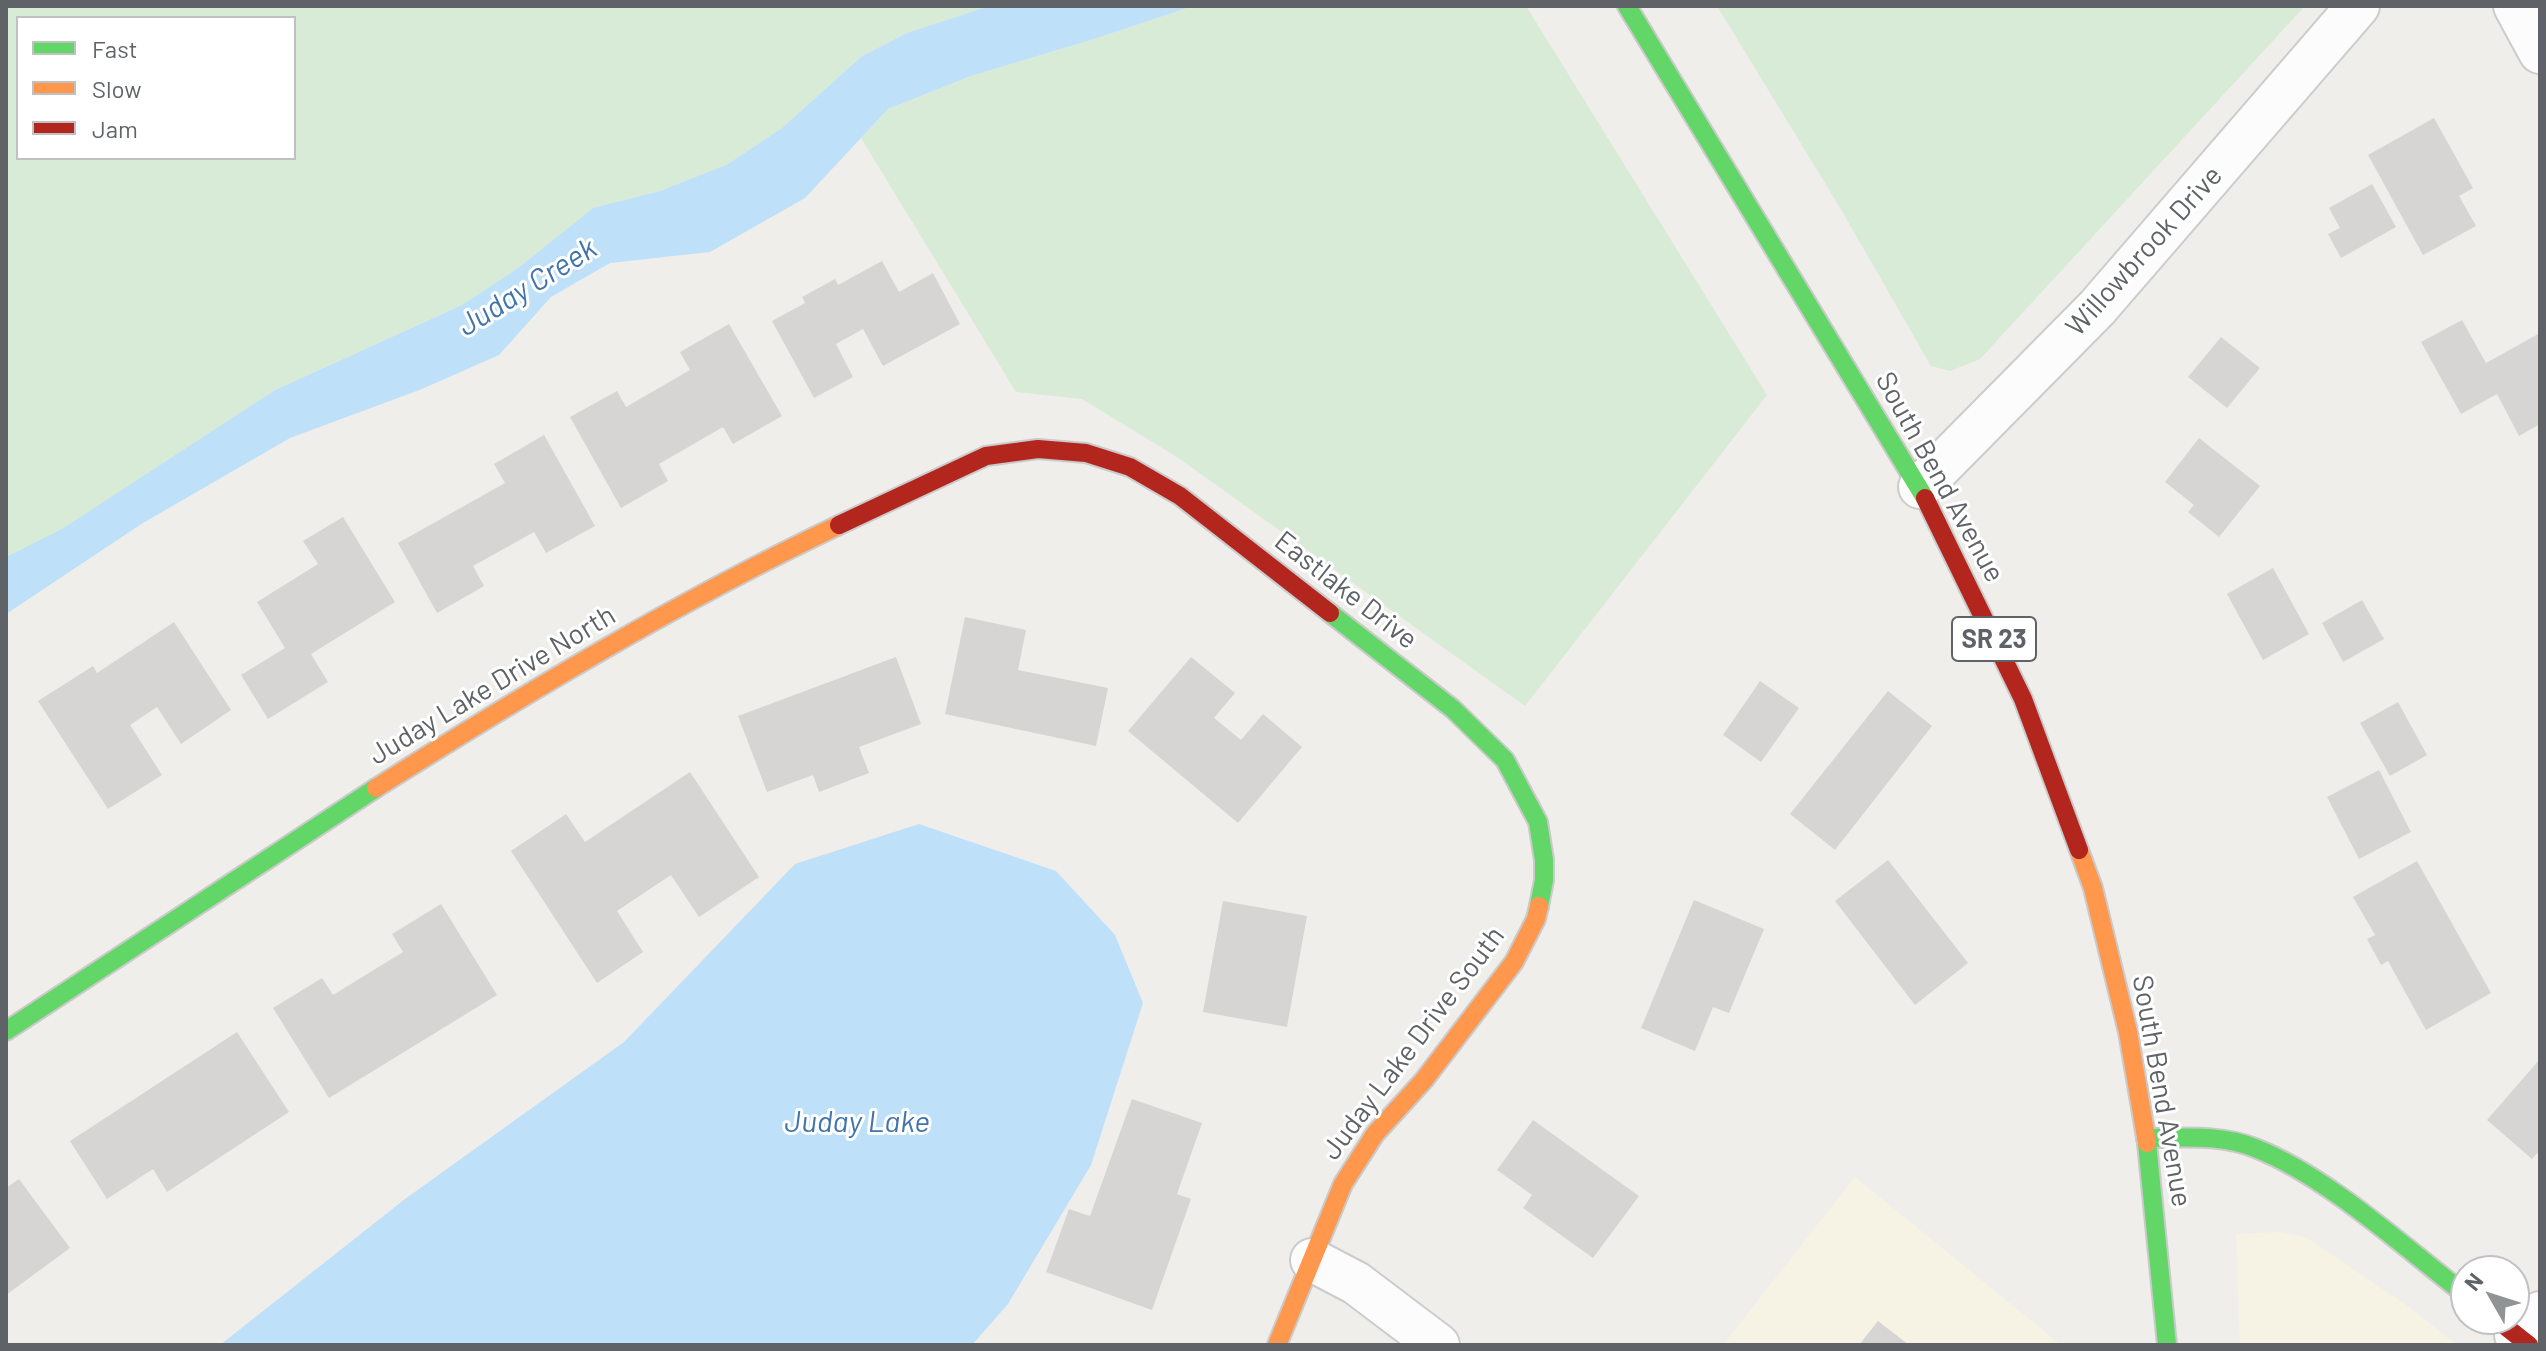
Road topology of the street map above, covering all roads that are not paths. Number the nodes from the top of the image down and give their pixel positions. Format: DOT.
graph roads {
  1 [pos="1627,6"];
  2 [pos="2358,6"];
  3 [pos="2515,6"];
  4 [pos="2540,52"];
  5 [pos="1038,449"];
  6 [pos="1920,487"];
  7 [pos="1544,860"];
  8 [pos="6,1031"];
  9 [pos="2146,1138"];
  10 [pos="1312,1260"];
  11 [pos="2450,1283"];
  12 [pos="1277,1345"];
  13 [pos="1438,1345"];
  14 [pos="2167,1345"];
  1 -- 6 [label="street, South Bend Avenue / SR 23"];
  2 -- 6 [label="street, Willowbrook Drive"];
  3 -- 4 [label="street"];
  5 -- 7 [label="street, Eastlake Drive"];
  5 -- 8 [label="street, Juday Lake Drive North"];
  6 -- 9 [label="street, South Bend Avenue / SR 23"];
  7 -- 10 [label="street, Juday Lake Drive South"];
  9 -- 11 [label="street"];
  9 -- 14 [label="street, South Bend Avenue / SR 23"];
  10 -- 12 [label="street, Juday Lake Drive South"];
  10 -- 13 [label="street"];
}
